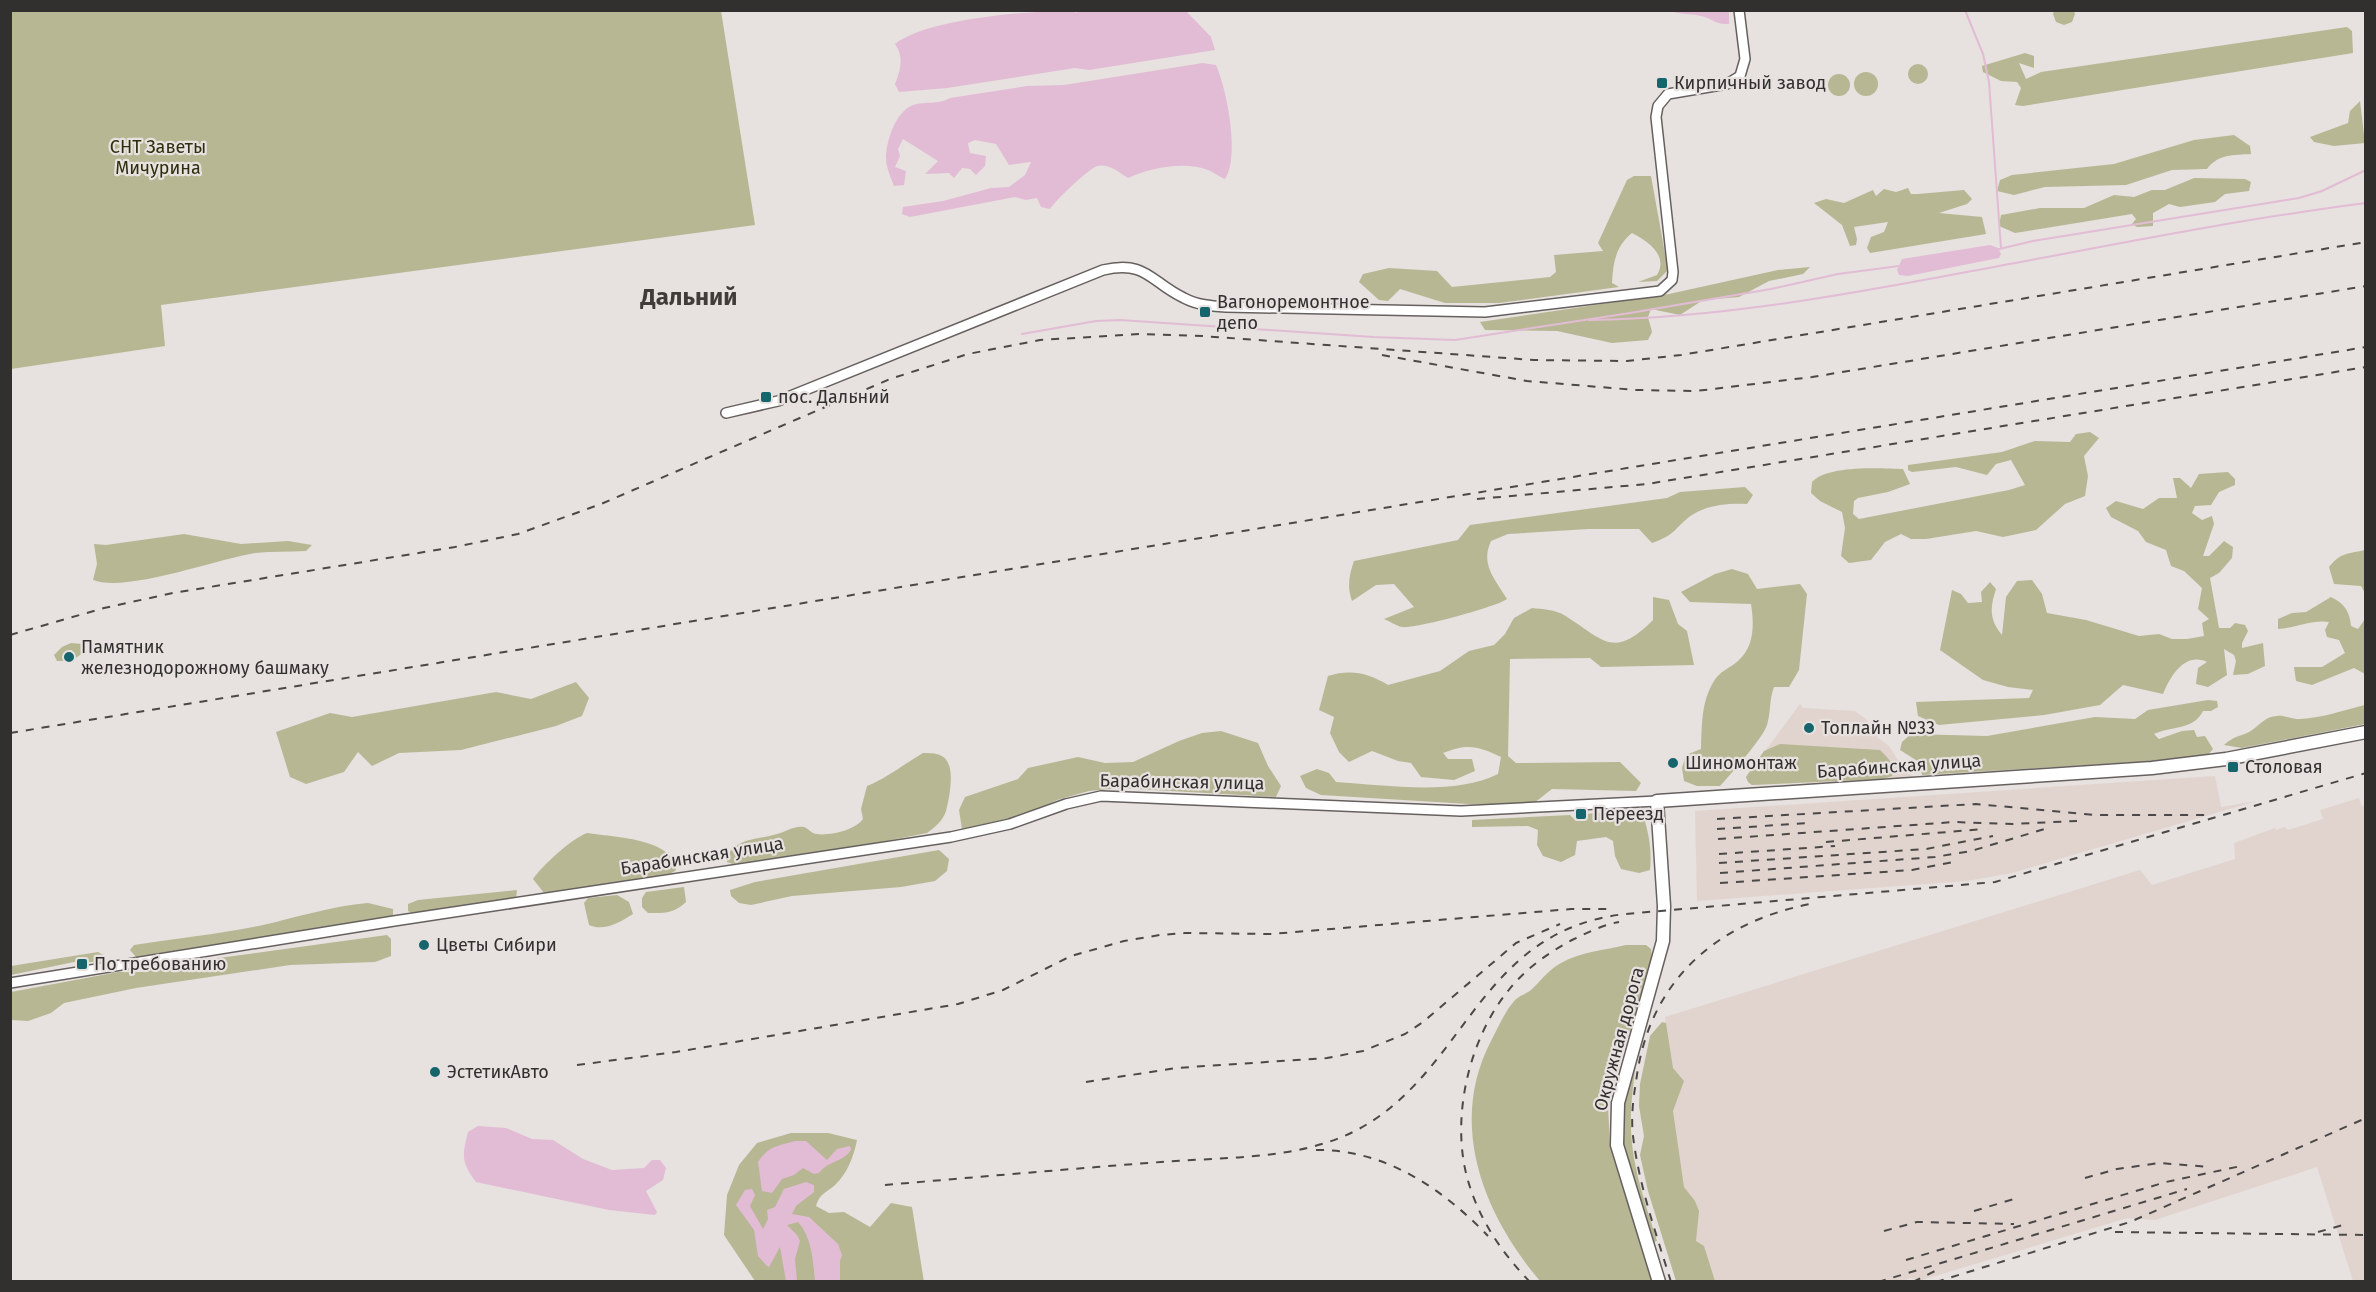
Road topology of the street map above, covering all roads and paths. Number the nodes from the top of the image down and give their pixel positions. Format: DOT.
graph roads {
  1 [pos="1739,10"];
  2 [pos="726,413"];
  3 [pos="2366,732"];
  4 [pos="1657,801"];
  5 [pos="10,983"];
  6 [pos="1659,1281"];
  1 -- 2 [label="street"];
  3 -- 4 [label="main road, Барабинская улица"];
  4 -- 5 [label="street, Барабинская улица"];
  4 -- 6 [label="main road, Окружная дорога"];
}
